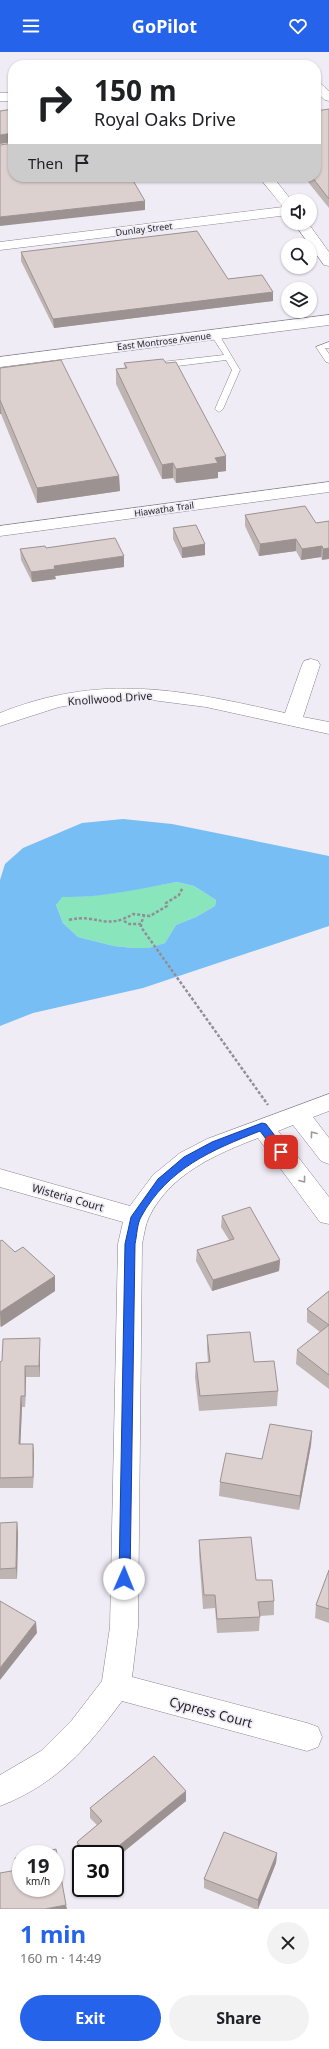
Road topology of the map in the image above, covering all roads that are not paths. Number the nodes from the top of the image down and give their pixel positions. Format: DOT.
graph roads {
  1 [pos="321,90"];
  2 [pos="329,97"];
  3 [pos="270,182"];
  4 [pos="281,196"];
  5 [pos="281,212"];
  6 [pos="306,230"];
  7 [pos="0,246"];
  8 [pos="329,262"];
  9 [pos="329,320"];
  10 [pos="215,335"];
  11 [pos="329,345"];
  12 [pos="229,357"];
  13 [pos="329,360"];
  14 [pos="0,362"];
  15 [pos="150,367"];
  16 [pos="219,409"];
  17 [pos="329,486"];
  18 [pos="0,531"];
  19 [pos="311,664"];
  20 [pos="0,720"];
  21 [pos="292,721"];
  22 [pos="329,728"];
  23 [pos="329,1102"];
  24 [pos="279,1120"];
  25 [pos="329,1155"];
  26 [pos="0,1178"];
  27 [pos="329,1215"];
  28 [pos="136,1217"];
  29 [pos="116,1686"];
  30 [pos="307,1737"];
  31 [pos="0,1792"];
  1 -- 2 [label="street"];
  3 -- 4 [label="street"];
  5 -- 7 [label="street, Dunlay Street"];
  6 -- 8 [label="street"];
  9 -- 10 [label="street, East Montrose Avenue"];
  10 -- 12 [label="lane"];
  10 -- 14 [label="street, East Montrose Avenue"];
  11 -- 13 [label="lane"];
  12 -- 15 [label="lane"];
  12 -- 16 [label="lane"];
  17 -- 18 [label="street, Hiawatha Trail"];
  19 -- 21 [label="street"];
  20 -- 21 [label="street, Knollwood Drive"];
  21 -- 22 [label="street, Knollwood Drive"];
  23 -- 24 [label="street"];
  25 -- 24 [label="street, one-way"];
  24 -- 27 [label="street, one-way"];
  24 -- 28 [label="street"];
  26 -- 28 [label="street, Wisteria Court"];
  28 -- 29 [label="street"];
  29 -- 30 [label="street, Cypress Court"];
  29 -- 31 [label="street"];
}
